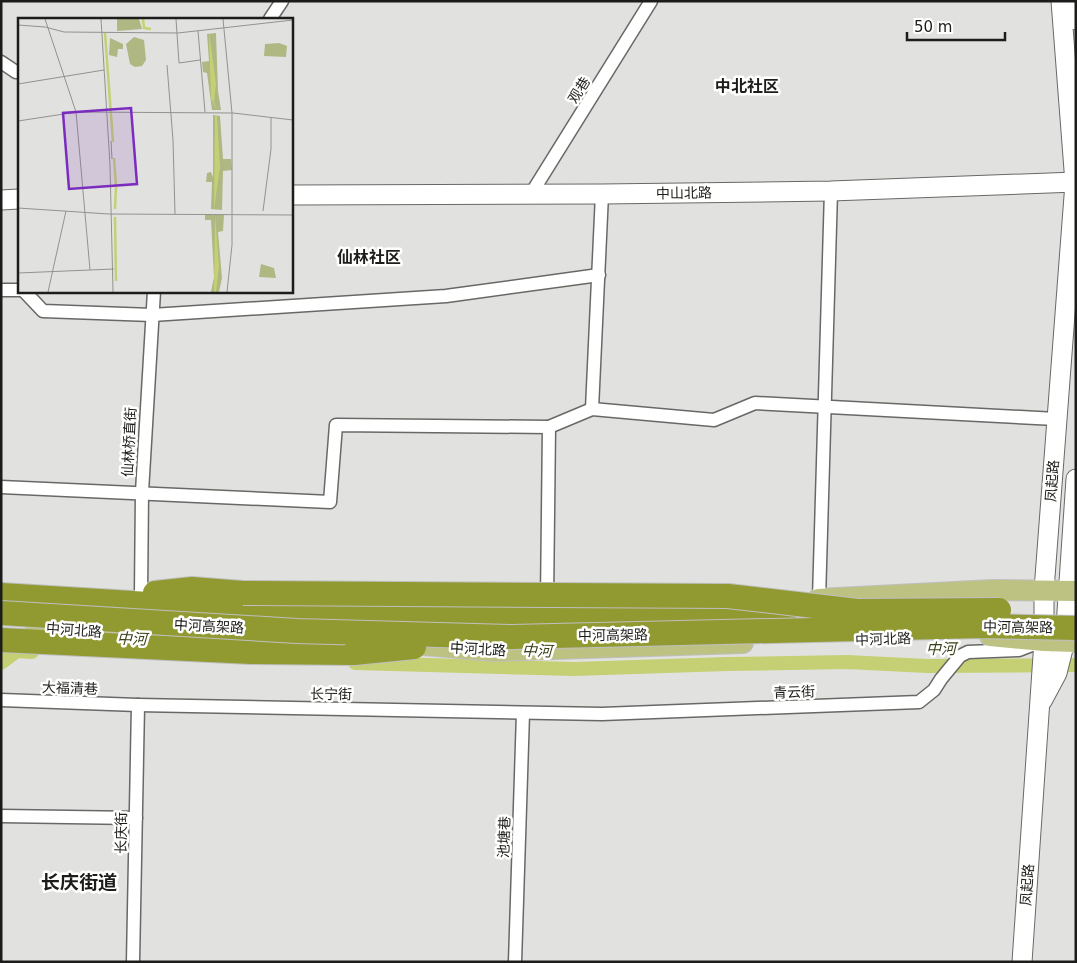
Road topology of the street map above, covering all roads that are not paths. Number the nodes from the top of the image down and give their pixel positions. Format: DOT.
graph roads {
  1 [pos="282,1"];
  2 [pos="651,1"];
  3 [pos="1061,1"];
  4 [pos="1074,1"];
  5 [pos="271,18"];
  6 [pos="1076,20"];
  7 [pos="1,62"];
  8 [pos="18,72"];
  9 [pos="1075,182"];
  10 [pos="831,191"];
  11 [pos="531,194"];
  12 [pos="602,194"];
  13 [pos="292,195"];
  14 [pos="18,199"];
  15 [pos="1,200"];
  16 [pos="598,275"];
  17 [pos="1,290"];
  18 [pos="18,290"];
  19 [pos="25,292"];
  20 [pos="154,292"];
  21 [pos="152,314"];
  22 [pos="824,407"];
  23 [pos="592,409"];
  24 [pos="1056,419"];
  25 [pos="549,428"];
  26 [pos="1076,479"];
  27 [pos="1,487"];
  28 [pos="142,492"];
  29 [pos="1,584"];
  30 [pos="1044,590"];
  31 [pos="141,594"];
  32 [pos="1,595"];
  33 [pos="1073,598"];
  34 [pos="819,599"];
  35 [pos="547,602"];
  36 [pos="857,611"];
  37 [pos="1,613"];
  38 [pos="1,624"];
  39 [pos="512,637"];
  40 [pos="1,640"];
  41 [pos="1058,651"];
  42 [pos="1,700"];
  43 [pos="138,706"];
  44 [pos="523,713"];
  45 [pos="1,816"];
  46 [pos="136,818"];
  47 [pos="133,962"];
  48 [pos="515,962"];
  49 [pos="1022,962"];
  1 -- 5 [label="street"];
  2 -- 11 [label="street, 观巷"];
  3 -- 9 [label="main road, 凤起路"];
  4 -- 6 [label="main road"];
  7 -- 8 [label="street"];
  9 -- 10 [label="main road, 中山北路"];
  9 -- 24 [label="main road, 凤起路"];
  10 -- 12 [label="main road, 中山北路"];
  10 -- 22 [label="street"];
  11 -- 12 [label="main road, 中山北路"];
  11 -- 13 [label="main road, 中山北路"];
  12 -- 16 [label="street"];
  14 -- 15 [label="main road"];
  16 -- 21 [label="street"];
  16 -- 23 [label="street"];
  17 -- 18 [label="street"];
  19 -- 21 [label="street"];
  20 -- 21 [label="street, 仙林桥直街"];
  21 -- 28 [label="street, 仙林桥直街"];
  22 -- 23 [label="street"];
  22 -- 24 [label="street"];
  22 -- 34 [label="street"];
  23 -- 25 [label="street"];
  24 -- 30 [label="main road, 凤起路"];
  25 -- 28 [label="street"];
  25 -- 35 [label="street"];
  26 -- 33 [label="main road"];
  27 -- 28 [label="street"];
  28 -- 31 [label="street, 仙林桥直街"];
  29 -- 31 [label="main road"];
  30 -- 33 [label="main road"];
  30 -- 34 [label="main road"];
  30 -- 41 [label="main road, 凤起路"];
  31 -- 35 [label="main road"];
  31 -- 36 [label="highway, bridge"];
  32 -- 36 [label="highway, 中河高架路, bridge"];
  33 -- 36 [label="highway, 中河高架路, bridge"];
  33 -- 41 [label="main road"];
  34 -- 35 [label="main road"];
  37 -- 39 [label="highway, 中河高架路, bridge"];
  38 -- 41 [label="main road, 中河北路"];
  39 -- 40 [label="highway, bridge"];
  39 -- 41 [label="highway, 中河高架路, bridge"];
  41 -- 44 [label="street, 青云街"];
  41 -- 49 [label="main road, 凤起路"];
  42 -- 43 [label="street, 大福清巷"];
  43 -- 44 [label="street, 长宁街"];
  43 -- 46 [label="street, 长庆街"];
  44 -- 48 [label="street, 池塘巷"];
  45 -- 46 [label="street"];
  46 -- 47 [label="street, 长庆街"];
}
